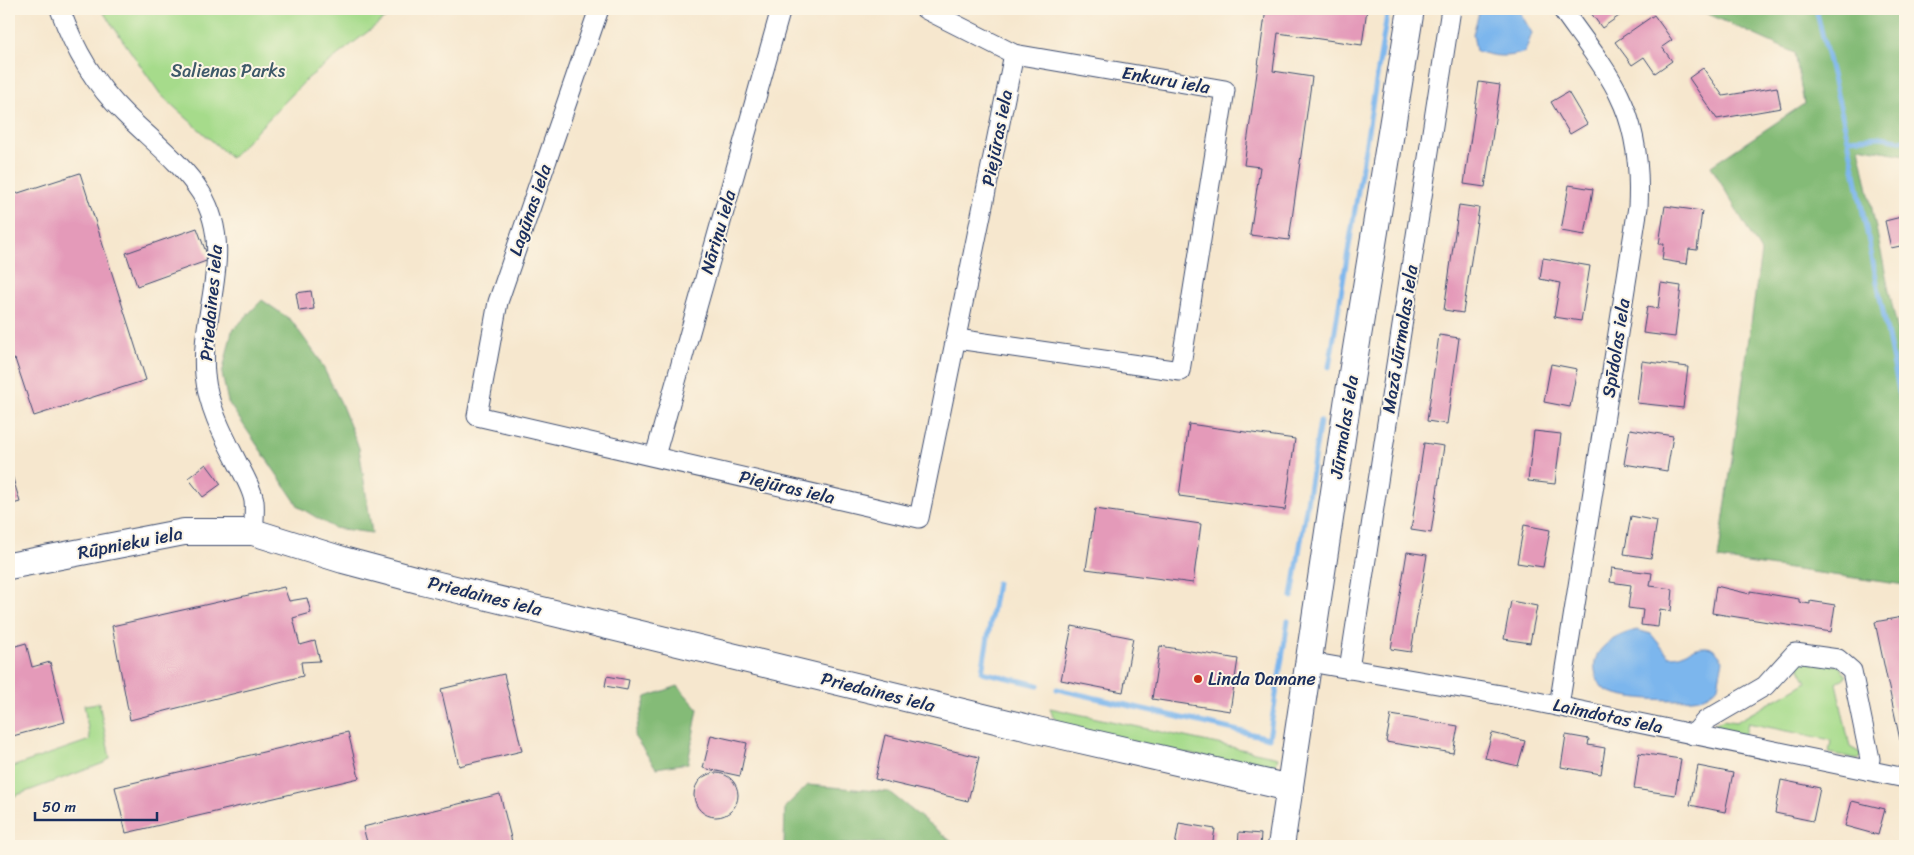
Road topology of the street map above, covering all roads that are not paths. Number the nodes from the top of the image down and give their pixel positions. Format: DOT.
graph roads {
  1 [pos="60,9"];
  2 [pos="599,9"];
  3 [pos="781,9"];
  4 [pos="925,9"];
  5 [pos="1411,9"];
  6 [pos="1451,9"];
  7 [pos="1562,9"];
  8 [pos="1014,54"];
  9 [pos="956,339"];
  10 [pos="477,416"];
  11 [pos="655,456"];
  12 [pos="253,532"];
  13 [pos="9,566"];
  14 [pos="1309,662"];
  15 [pos="1350,669"];
  16 [pos="1559,706"];
  17 [pos="1692,735"];
  18 [pos="1867,770"];
  19 [pos="1905,778"];
  20 [pos="1290,788"];
  21 [pos="1281,846"];
  1 -- 12 [label="street, Priedaines iela"];
  2 -- 10 [label="street, Lagūnas iela"];
  3 -- 11 [label="street, Nāriņu iela"];
  4 -- 8 [label="street, Enkuru iela"];
  5 -- 14 [label="street, Jūrmalas iela"];
  6 -- 15 [label="street, Mazā Jūrmalas iela"];
  7 -- 16 [label="street, Spīdolas iela"];
  8 -- 9 [label="street, Piejūras iela"];
  8 -- 9 [label="street, Enkuru iela"];
  9 -- 11 [label="street, Piejūras iela"];
  10 -- 11 [label="street, Piejūras iela"];
  12 -- 13 [label="street, Rūpnieku iela"];
  12 -- 20 [label="street, Priedaines iela"];
  14 -- 15 [label="street, Laimdotas iela"];
  14 -- 20 [label="street, Jūrmalas iela"];
  15 -- 16 [label="street, Laimdotas iela"];
  16 -- 17 [label="street, Laimdotas iela"];
  17 -- 18 [label="street, Laimdotas iela"];
  17 -- 18 [label="street"];
  18 -- 19 [label="street, Laimdotas iela"];
  20 -- 21 [label="street, Jūrmalas iela"];
}
